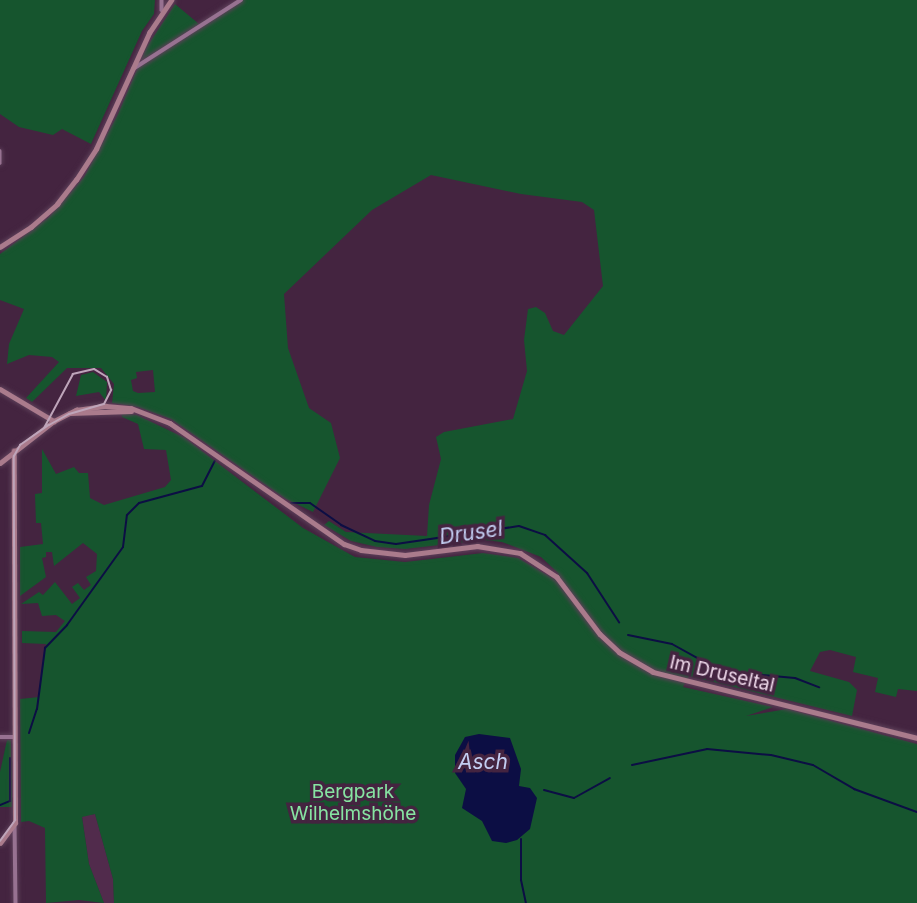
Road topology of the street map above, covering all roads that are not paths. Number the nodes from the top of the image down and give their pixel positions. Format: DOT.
graph roads {
  1 [pos="162,0"];
  2 [pos="171,0"];
  3 [pos="241,0"];
  4 [pos="162,9"];
  5 [pos="131,71"];
  6 [pos="0,151"];
  7 [pos="0,163"];
  8 [pos="0,247"];
  9 [pos="0,389"];
  10 [pos="54,421"];
  11 [pos="14,451"];
  12 [pos="0,463"];
  13 [pos="0,737"];
  14 [pos="15,737"];
  15 [pos="917,738"];
  16 [pos="15,823"];
  17 [pos="0,843"];
  18 [pos="16,903"];
  1 -- 4 [label="street"];
  2 -- 4 [label="main road"];
  3 -- 5 [label="street"];
  4 -- 5 [label="main road"];
  5 -- 8 [label="main road"];
  6 -- 7 [label="street"];
  9 -- 10 [label="main road"];
  10 -- 11 [label="main road, Im Druseltal"];
  10 -- 15 [label="main road, Im Druseltal"];
  11 -- 12 [label="main road, Im Druseltal"];
  11 -- 14 [label="main road"];
  13 -- 14 [label="street"];
  14 -- 16 [label="main road"];
  16 -- 17 [label="main road"];
  16 -- 18 [label="street"];
}
